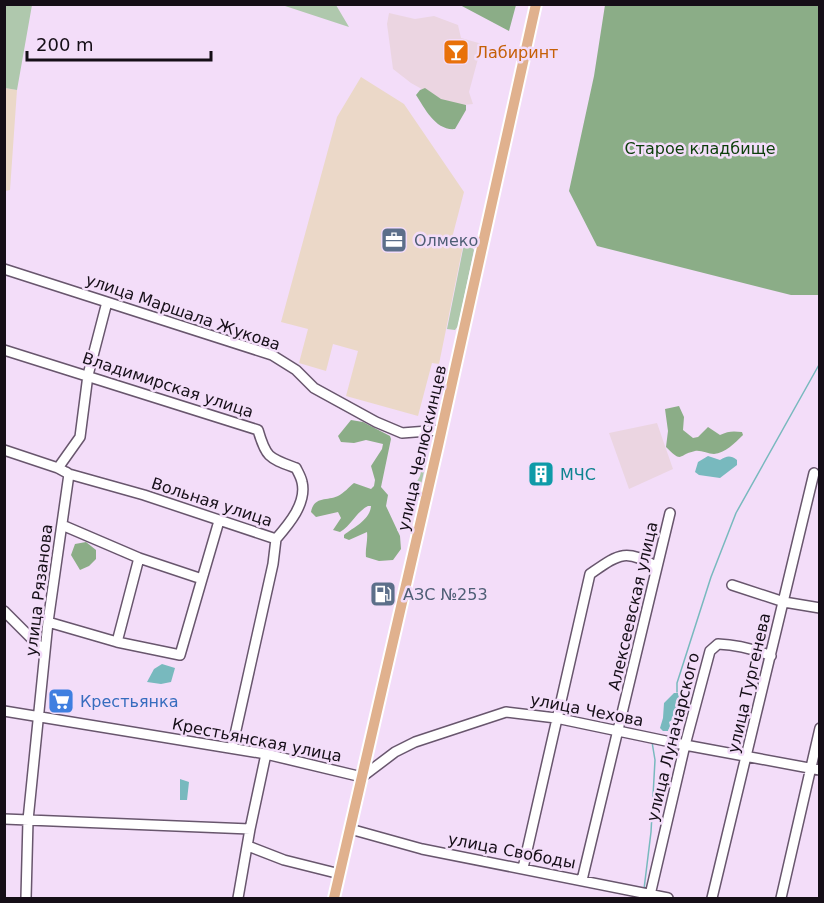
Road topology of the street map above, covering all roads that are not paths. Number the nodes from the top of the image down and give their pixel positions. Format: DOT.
graph roads {
  1 [pos="536,4"];
  2 [pos="4,269"];
  3 [pos="107,302"];
  4 [pos="4,350"];
  5 [pos="88,375"];
  6 [pos="441,430"];
  7 [pos="4,450"];
  8 [pos="58,468"];
  9 [pos="814,473"];
  10 [pos="69,474"];
  11 [pos="670,513"];
  12 [pos="219,521"];
  13 [pos="62,525"];
  14 [pos="276,539"];
  15 [pos="139,558"];
  16 [pos="657,567"];
  17 [pos="202,579"];
  18 [pos="732,585"];
  19 [pos="784,602"];
  20 [pos="819,608"];
  21 [pos="4,611"];
  22 [pos="48,622"];
  23 [pos="117,642"];
  24 [pos="45,652"];
  25 [pos="771,656"];
  26 [pos="4,711"];
  27 [pos="40,716"];
  28 [pos="556,717"];
  29 [pos="819,729"];
  30 [pos="618,730"];
  31 [pos="685,745"];
  32 [pos="232,748"];
  33 [pos="266,754"];
  34 [pos="748,756"];
  35 [pos="815,769"];
  36 [pos="362,777"];
  37 [pos="4,819"];
  38 [pos="28,820"];
  39 [pos="250,829"];
  40 [pos="350,829"];
  41 [pos="248,846"];
  42 [pos="523,868"];
  43 [pos="340,874"];
  44 [pos="582,880"];
  45 [pos="650,895"];
  46 [pos="26,898"];
  47 [pos="238,898"];
  48 [pos="334,898"];
  49 [pos="668,898"];
  50 [pos="712,898"];
  51 [pos="781,898"];
  1 -- 6 [label="main road, улица Челюскинцев"];
  2 -- 3 [label="street, улица Маршала Жукова"];
  3 -- 5 [label="street"];
  3 -- 6 [label="street, улица Маршала Жукова"];
  4 -- 5 [label="street, Владимирская улица"];
  5 -- 8 [label="street"];
  5 -- 14 [label="street, Владимирская улица"];
  6 -- 36 [label="main road, улица Челюскинцев"];
  7 -- 8 [label="street"];
  8 -- 10 [label="street"];
  9 -- 19 [label="street, улица Тургенева"];
  10 -- 12 [label="street, Вольная улица"];
  10 -- 13 [label="street, улица Рязанова"];
  11 -- 16 [label="street, Алексеевская улица"];
  12 -- 14 [label="street, Вольная улица"];
  12 -- 17 [label="street"];
  13 -- 15 [label="street"];
  13 -- 22 [label="street, улица Рязанова"];
  14 -- 32 [label="street, Вольная улица"];
  15 -- 17 [label="street"];
  15 -- 23 [label="street"];
  16 -- 28 [label="street"];
  16 -- 30 [label="street, Алексеевская улица"];
  17 -- 23 [label="street"];
  18 -- 19 [label="street"];
  19 -- 20 [label="street"];
  19 -- 25 [label="street, улица Тургенева"];
  21 -- 24 [label="street"];
  22 -- 23 [label="street"];
  22 -- 24 [label="street, улица Рязанова"];
  24 -- 27 [label="street, улица Рязанова"];
  25 -- 31 [label="street, улица Луначарского"];
  25 -- 34 [label="street, улица Тургенева"];
  26 -- 27 [label="street, Крестьянская улица"];
  27 -- 32 [label="street, Крестьянская улица"];
  27 -- 38 [label="street, улица Рязанова"];
  28 -- 30 [label="street, улица Чехова"];
  28 -- 36 [label="street, улица Чехова"];
  28 -- 42 [label="street"];
  29 -- 35 [label="street"];
  30 -- 31 [label="street, улица Чехова"];
  30 -- 44 [label="street, Алексеевская улица"];
  31 -- 34 [label="street, улица Чехова"];
  31 -- 45 [label="street, улица Луначарского"];
  32 -- 33 [label="street, Крестьянская улица"];
  33 -- 36 [label="street, Крестьянская улица"];
  33 -- 39 [label="street"];
  34 -- 35 [label="street, улица Чехова"];
  34 -- 50 [label="street, улица Тургенева"];
  35 -- 51 [label="street"];
  36 -- 40 [label="main road, улица Челюскинцев"];
  37 -- 38 [label="street"];
  38 -- 39 [label="street"];
  38 -- 46 [label="street, улица Рязанова"];
  39 -- 41 [label="street"];
  40 -- 42 [label="street, улица Свободы"];
  40 -- 43 [label="main road, улица Челюскинцев"];
  41 -- 43 [label="street"];
  41 -- 47 [label="street"];
  42 -- 44 [label="street, улица Свободы"];
  43 -- 48 [label="main road, улица Челюскинцев"];
  44 -- 45 [label="street, улица Свободы"];
  45 -- 49 [label="street, улица Свободы"];
}
